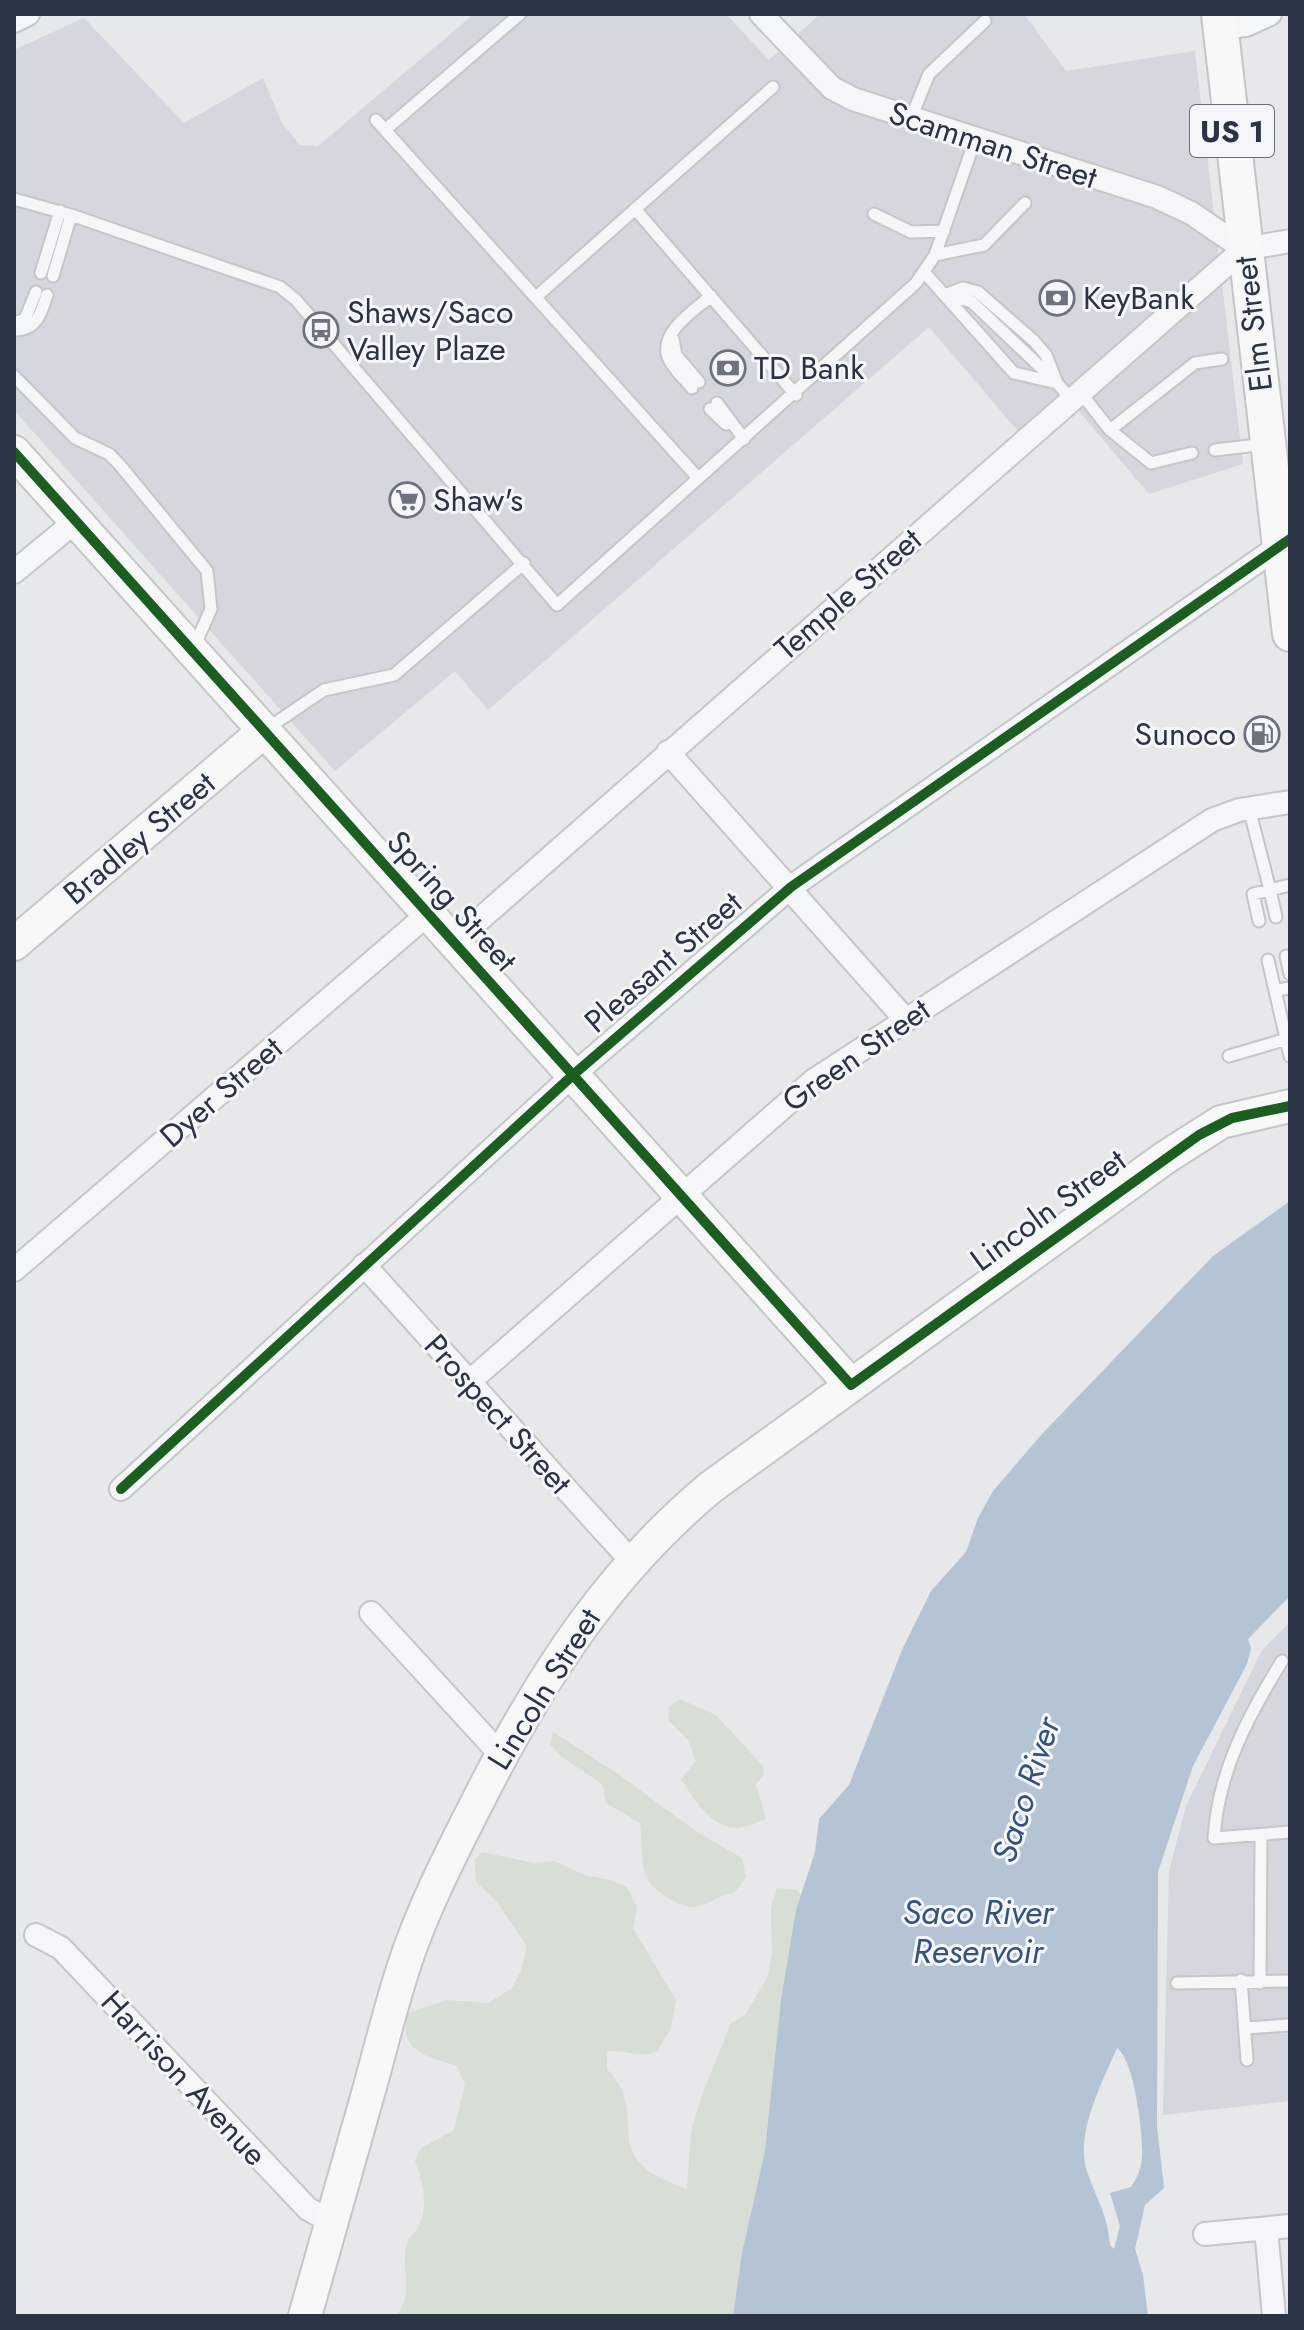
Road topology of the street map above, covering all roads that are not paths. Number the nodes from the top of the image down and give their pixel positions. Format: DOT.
graph roads {
  1 [pos="28,14"];
  2 [pos="520,14"];
  3 [pos="761,14"];
  4 [pos="1270,14"];
  5 [pos="14,21"];
  6 [pos="985,21"];
  7 [pos="1220,21"];
  8 [pos="773,87"];
  9 [pos="911,119"];
  10 [pos="376,120"];
  11 [pos="385,130"];
  12 [pos="975,140"];
  13 [pos="14,199"];
  14 [pos="1025,203"];
  15 [pos="635,209"];
  16 [pos="66,213"];
  17 [pos="874,214"];
  18 [pos="944,231"];
  19 [pos="1290,241"];
  20 [pos="1244,249"];
  21 [pos="935,255"];
  22 [pos="924,272"];
  23 [pos="47,274"];
  24 [pos="945,295"];
  25 [pos="711,296"];
  26 [pos="536,297"];
  27 [pos="14,323"];
  28 [pos="14,330"];
  29 [pos="1222,359"];
  30 [pos="14,376"];
  31 [pos="696,385"];
  32 [pos="1069,391"];
  33 [pos="796,395"];
  34 [pos="713,406"];
  35 [pos="1110,430"];
  36 [pos="741,436"];
  37 [pos="1255,446"];
  38 [pos="1214,447"];
  39 [pos="1191,450"];
  40 [pos="14,452"];
  41 [pos="698,478"];
  42 [pos="76,521"];
  43 [pos="1285,543"];
  44 [pos="524,563"];
  45 [pos="14,572"];
  46 [pos="1290,634"];
  47 [pos="192,651"];
  48 [pos="263,732"];
  49 [pos="668,752"];
  50 [pos="1290,802"];
  51 [pos="1249,808"];
  52 [pos="1290,885"];
  53 [pos="791,887"];
  54 [pos="1270,890"];
  55 [pos="428,914"];
  56 [pos="1276,917"];
  57 [pos="1259,921"];
  58 [pos="454,942"];
  59 [pos="14,944"];
  60 [pos="1286,956"];
  61 [pos="1268,960"];
  62 [pos="1290,974"];
  63 [pos="1290,988"];
  64 [pos="1277,990"];
  65 [pos="905,1019"];
  66 [pos="1287,1039"];
  67 [pos="1229,1056"];
  68 [pos="1290,1056"];
  69 [pos="573,1075"];
  70 [pos="1290,1106"];
  71 [pos="679,1196"];
  72 [pos="364,1265"];
  73 [pos="14,1270"];
  74 [pos="469,1382"];
  75 [pos="851,1385"];
  76 [pos="121,1489"];
  77 [pos="633,1563"];
  78 [pos="371,1613"];
  79 [pos="1282,1661"];
  80 [pos="501,1755"];
  81 [pos="1290,1832"];
  82 [pos="1261,1835"];
  83 [pos="36,1935"];
  84 [pos="1241,1980"];
  85 [pos="1290,1981"];
  86 [pos="1177,1983"];
  87 [pos="1260,1983"];
  88 [pos="1290,2025"];
  89 [pos="1245,2028"];
  90 [pos="1247,2060"];
  91 [pos="332,2222"];
  92 [pos="1290,2226"];
  93 [pos="1266,2229"];
  94 [pos="1205,2234"];
  95 [pos="305,2316"];
  96 [pos="1274,2316"];
  1 -- 5 [label="street"];
  2 -- 11 [label="lane"];
  3 -- 9 [label="street, Scamman Street"];
  4 -- 7 [label="street"];
  6 -- 9 [label="lane"];
  7 -- 20 [label="main road, Elm Street / US 1"];
  8 -- 15 [label="lane"];
  9 -- 12 [label="street, Scamman Street"];
  10 -- 11 [label="lane"];
  11 -- 26 [label="lane"];
  12 -- 18 [label="lane"];
  12 -- 20 [label="street, Scamman Street"];
  13 -- 16 [label="lane"];
  14 -- 21 [label="lane"];
  15 -- 25 [label="lane"];
  15 -- 26 [label="lane"];
  16 -- 23 [label="lane"];
  16 -- 44 [label="lane"];
  17 -- 18 [label="lane"];
  18 -- 21 [label="lane"];
  19 -- 20 [label="street"];
  20 -- 32 [label="street, Temple Street"];
  20 -- 37 [label="main road, Elm Street / US 1"];
  21 -- 22 [label="lane"];
  22 -- 24 [label="lane"];
  22 -- 33 [label="lane"];
  24 -- 32 [label="lane"];
  24 -- 32 [label="lane"];
  25 -- 31 [label="lane"];
  25 -- 33 [label="lane"];
  26 -- 41 [label="lane"];
  27 -- 28 [label="lane"];
  29 -- 35 [label="lane"];
  30 -- 47 [label="lane"];
  32 -- 35 [label="lane"];
  32 -- 49 [label="street, Temple Street"];
  33 -- 36 [label="lane"];
  34 -- 36 [label="lane"];
  35 -- 39 [label="lane"];
  36 -- 41 [label="lane"];
  37 -- 38 [label="lane"];
  37 -- 43 [label="main road, Elm Street / US 1"];
  40 -- 42 [label="street, Spring Street"];
  41 -- 44 [label="lane"];
  42 -- 45 [label="street"];
  42 -- 47 [label="street, Spring Street"];
  43 -- 46 [label="main road, Elm Street / US 1"];
  43 -- 53 [label="street, Pleasant Street"];
  44 -- 48 [label="lane"];
  47 -- 48 [label="street, Spring Street"];
  48 -- 55 [label="street, Spring Street"];
  48 -- 59 [label="street, Bradley Street"];
  49 -- 53 [label="street"];
  49 -- 58 [label="street, Temple Street"];
  50 -- 51 [label="street, Green Street"];
  51 -- 54 [label="lane"];
  51 -- 65 [label="street, Green Street"];
  52 -- 54 [label="lane"];
  53 -- 65 [label="street"];
  53 -- 69 [label="street, Pleasant Street"];
  54 -- 56 [label="lane"];
  54 -- 57 [label="lane"];
  55 -- 58 [label="street, Spring Street"];
  55 -- 73 [label="street, Dyer Street"];
  58 -- 69 [label="street, Spring Street"];
  60 -- 62 [label="lane"];
  61 -- 64 [label="lane"];
  63 -- 64 [label="lane"];
  64 -- 66 [label="lane"];
  65 -- 71 [label="street, Green Street"];
  66 -- 67 [label="lane"];
  66 -- 68 [label="lane"];
  69 -- 71 [label="street, Spring Street"];
  69 -- 72 [label="street, Pleasant Street"];
  70 -- 75 [label="street, Lincoln Street"];
  71 -- 74 [label="street, Green Street"];
  71 -- 75 [label="street, Spring Street"];
  72 -- 74 [label="street, Prospect Street"];
  72 -- 76 [label="street, Pleasant Street"];
  74 -- 77 [label="street, Prospect Street"];
  75 -- 77 [label="street, Lincoln Street"];
  77 -- 80 [label="street, Lincoln Street"];
  78 -- 80 [label="street"];
  79 -- 82 [label="lane"];
  80 -- 91 [label="street, Lincoln Street"];
  81 -- 82 [label="lane"];
  82 -- 87 [label="lane"];
  83 -- 91 [label="street, Harrison Avenue"];
  84 -- 86 [label="lane"];
  84 -- 87 [label="lane"];
  84 -- 89 [label="lane"];
  85 -- 87 [label="lane"];
  88 -- 89 [label="lane"];
  89 -- 90 [label="lane"];
  91 -- 95 [label="street, Lincoln Street"];
  92 -- 93 [label="street"];
  93 -- 94 [label="street"];
  93 -- 96 [label="street"];
}
